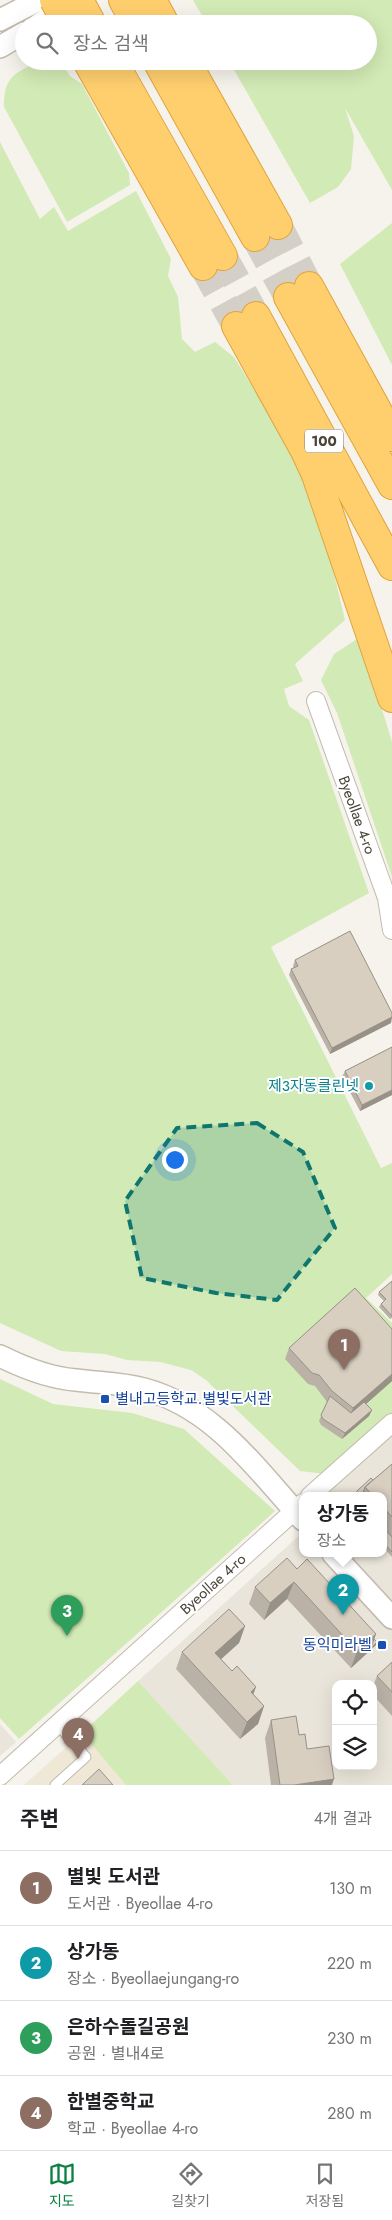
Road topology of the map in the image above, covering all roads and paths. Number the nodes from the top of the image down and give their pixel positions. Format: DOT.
graph roads {
  1 [pos="39,0"];
  2 [pos="54,0"];
  3 [pos="80,0"];
  4 [pos="54,15"];
  5 [pos="62,15"];
  6 [pos="88,15"];
  7 [pos="0,20"];
  8 [pos="15,38"];
  9 [pos="0,47"];
  10 [pos="93,70"];
  11 [pos="118,70"];
  12 [pos="163,70"];
  13 [pos="190,70"];
  14 [pos="392,437"];
  15 [pos="392,485"];
  16 [pos="392,566"];
  17 [pos="392,698"];
  18 [pos="316,701"];
  19 [pos="392,930"];
  20 [pos="0,1356"];
  21 [pos="392,1424"];
  22 [pos="315,1492"];
  23 [pos="299,1510"];
  24 [pos="299,1512"];
  25 [pos="337,1557"];
  26 [pos="392,1618"];
  27 [pos="57,1724"];
  28 [pos="0,1776"];
  29 [pos="55,1785"];
  1 -- 7 [label="street"];
  2 -- 5 [label="highway, bridge"];
  3 -- 4 [label="street"];
  3 -- 6 [label="highway, bridge"];
  8 -- 9 [label="street"];
  10 -- 11 [label="highway"];
  12 -- 13 [label="highway"];
  14 -- 15 [label="highway, 100"];
  16 -- 17 [label="highway, 100"];
  18 -- 19 [label="street, Byeollae 4-ro"];
  20 -- 23 [label="street"];
  21 -- 22 [label="street"];
  24 -- 27 [label="street, Byeollae 4-ro"];
  25 -- 26 [label="street"];
  27 -- 28 [label="street"];
  27 -- 29 [label="lane"];
}
